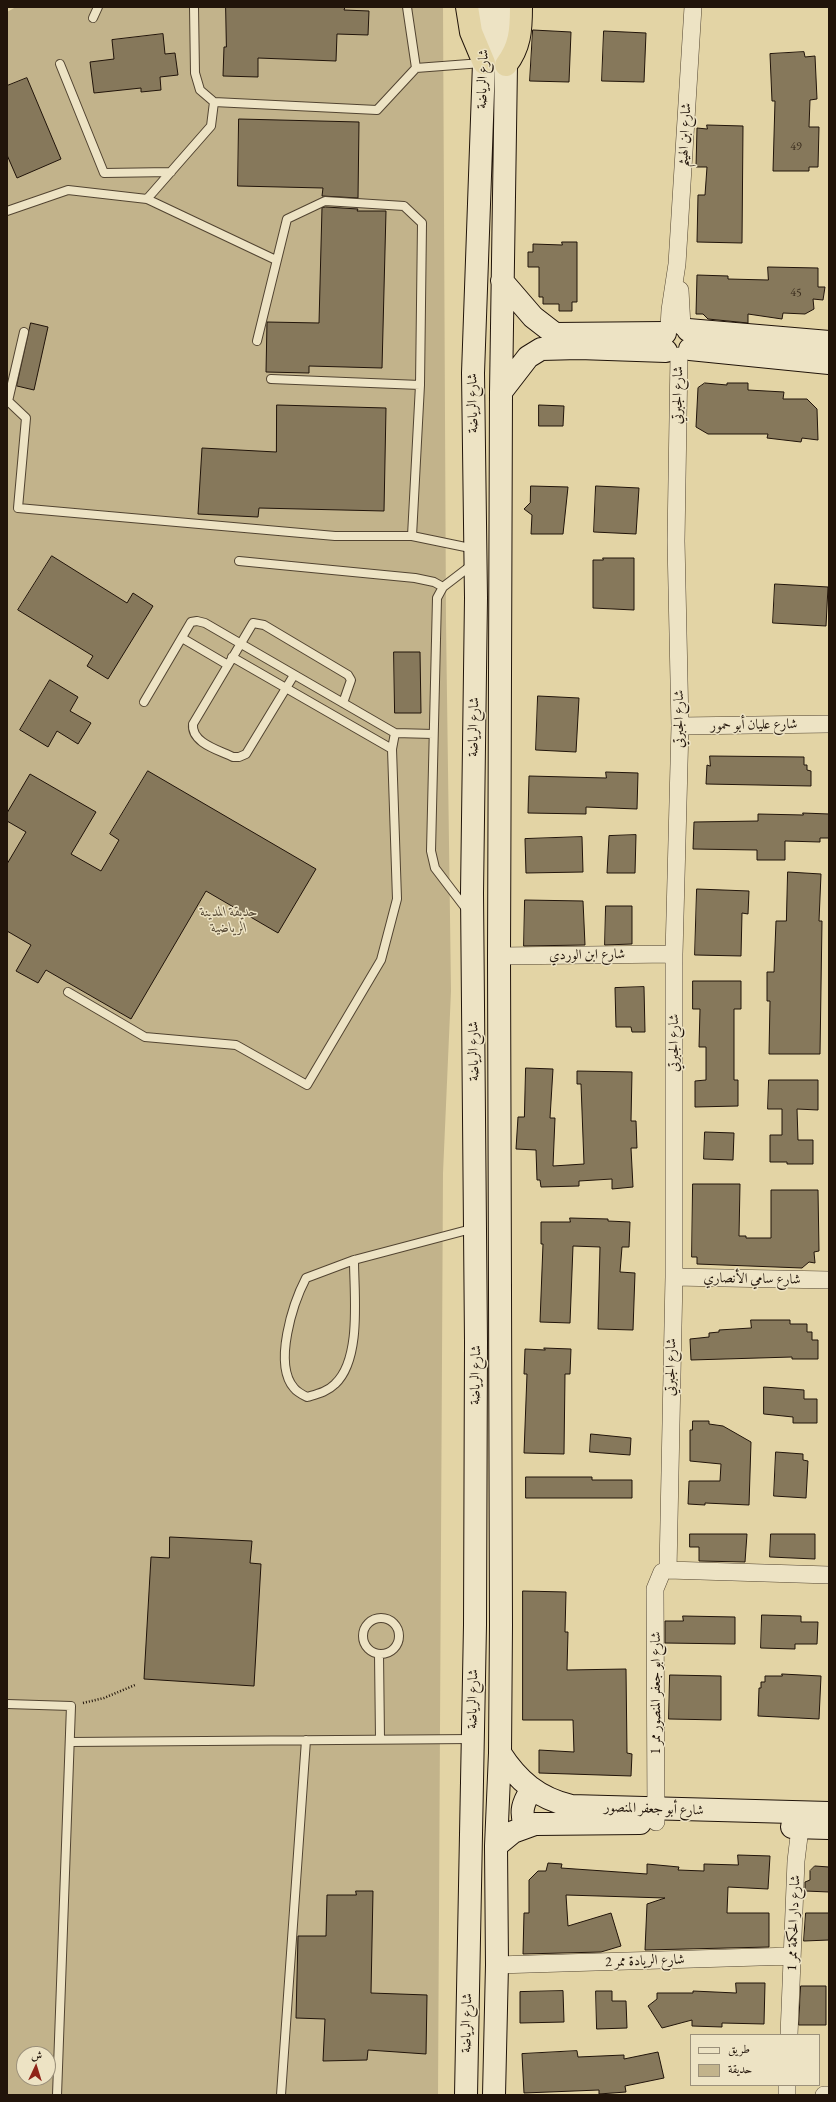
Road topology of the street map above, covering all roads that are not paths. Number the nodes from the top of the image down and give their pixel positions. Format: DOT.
graph roads {
  1 [pos="98,7"];
  2 [pos="194,7"];
  3 [pos="407,7"];
  4 [pos="467,7"];
  5 [pos="484,7"];
  6 [pos="502,7"];
  7 [pos="521,7"];
  8 [pos="692,7"];
  9 [pos="93,18"];
  10 [pos="484,63"];
  11 [pos="60,64"];
  12 [pos="506,66"];
  13 [pos="416,68"];
  14 [pos="214,102"];
  15 [pos="171,172"];
  16 [pos="147,199"];
  17 [pos="7,211"];
  18 [pos="276,260"];
  19 [pos="502,281"];
  20 [pos="24,332"];
  21 [pos="677,339"];
  22 [pos="256,341"];
  23 [pos="829,342"];
  24 [pos="829,363"];
  25 [pos="271,380"];
  26 [pos="420,385"];
  27 [pos="501,392"];
  28 [pos="412,536"];
  29 [pos="501,550"];
  30 [pos="475,555"];
  31 [pos="239,560"];
  32 [pos="443,587"];
  33 [pos="182,638"];
  34 [pos="241,644"];
  35 [pos="232,657"];
  36 [pos="228,665"];
  37 [pos="294,675"];
  38 [pos="286,688"];
  39 [pos="144,702"];
  40 [pos="343,702"];
  41 [pos="829,724"];
  42 [pos="680,726"];
  43 [pos="395,733"];
  44 [pos="432,734"];
  45 [pos="392,749"];
  46 [pos="472,916"];
  47 [pos="674,954"];
  48 [pos="499,956"];
  49 [pos="68,992"];
  50 [pos="476,1228"];
  51 [pos="354,1260"];
  52 [pos="674,1277"];
  53 [pos="829,1280"];
  54 [pos="475,1449"];
  55 [pos="501,1450"];
  56 [pos="668,1570"];
  57 [pos="829,1575"];
  58 [pos="379,1654"];
  59 [pos="7,1704"];
  60 [pos="473,1739"];
  61 [pos="306,1740"];
  62 [pos="380,1740"];
  63 [pos="70,1742"];
  64 [pos="500,1753"];
  65 [pos="531,1790"];
  66 [pos="829,1798"];
  67 [pos="829,1813"];
  68 [pos="656,1815"];
  69 [pos="803,1820"];
  70 [pos="525,1826"];
  71 [pos="829,1828"];
  72 [pos="496,1846"];
  73 [pos="792,1956"];
  74 [pos="497,1965"];
  75 [pos="789,2034"];
  76 [pos="57,2095"];
  77 [pos="281,2095"];
  78 [pos="466,2095"];
  79 [pos="494,2095"];
  80 [pos="824,2095"];
  81 [pos="829,2095"];
  1 -- 9 [label="lane"];
  2 -- 14 [label="lane"];
  3 -- 13 [label="lane"];
  4 -- 10 [label="highway"];
  5 -- 10 [label="main road, شارع الرياضة"];
  6 -- 12 [label="main road, شارع الرياضة"];
  7 -- 12 [label="highway"];
  8 -- 21 [label="street, شارع ابن الهيثم"];
  10 -- 13 [label="lane"];
  10 -- 30 [label="main road, شارع الرياضة"];
  11 -- 15 [label="lane"];
  12 -- 19 [label="main road, شارع الرياضة"];
  13 -- 14 [label="lane"];
  14 -- 15 [label="lane"];
  15 -- 16 [label="lane"];
  16 -- 17 [label="lane"];
  16 -- 18 [label="lane"];
  18 -- 22 [label="lane"];
  18 -- 26 [label="lane"];
  19 -- 21 [label="main road"];
  19 -- 27 [label="main road, شارع الرياضة"];
  20 -- 28 [label="lane"];
  21 -- 23 [label="main road"];
  21 -- 24 [label="main road"];
  21 -- 27 [label="main road"];
  21 -- 42 [label="street, شارع الجبرتي"];
  25 -- 26 [label="lane"];
  26 -- 28 [label="lane"];
  27 -- 29 [label="main road, شارع الرياضة"];
  28 -- 30 [label="lane"];
  29 -- 30 [label="main road"];
  29 -- 48 [label="main road, شارع الرياضة"];
  30 -- 32 [label="lane"];
  30 -- 46 [label="main road, شارع الرياضة"];
  31 -- 32 [label="lane"];
  32 -- 44 [label="lane"];
  33 -- 34 [label="lane"];
  33 -- 36 [label="lane"];
  33 -- 39 [label="lane"];
  34 -- 35 [label="lane"];
  34 -- 37 [label="lane"];
  34 -- 40 [label="lane"];
  35 -- 36 [label="lane"];
  35 -- 38 [label="lane"];
  36 -- 38 [label="lane"];
  37 -- 38 [label="lane"];
  37 -- 40 [label="lane"];
  38 -- 45 [label="lane"];
  40 -- 43 [label="lane"];
  41 -- 42 [label="street, شارع عليان أبو حمور"];
  42 -- 47 [label="street, شارع الجبرتي"];
  43 -- 44 [label="lane"];
  43 -- 45 [label="lane"];
  44 -- 46 [label="lane"];
  45 -- 49 [label="lane"];
  46 -- 50 [label="main road, شارع الرياضة"];
  47 -- 48 [label="street, شارع ابن الوردي"];
  47 -- 52 [label="street, شارع الجبرتي"];
  48 -- 55 [label="main road, شارع الرياضة"];
  50 -- 51 [label="lane"];
  50 -- 54 [label="main road, شارع الرياضة"];
  51 -- 51 [label="lane"];
  52 -- 53 [label="street, شارع سامي الأنصاري"];
  52 -- 56 [label="street, شارع الجبرتي"];
  54 -- 55 [label="main road"];
  54 -- 60 [label="main road, شارع الرياضة"];
  55 -- 64 [label="main road, شارع الرياضة"];
  56 -- 57 [label="street"];
  56 -- 68 [label="street, شارع ابو جعفر المنصور ممر 1"];
  58 -- 58 [label="lane"];
  58 -- 62 [label="lane"];
  59 -- 63 [label="lane"];
  60 -- 62 [label="lane"];
  60 -- 78 [label="main road, شارع الرياضة"];
  61 -- 62 [label="lane"];
  61 -- 63 [label="lane"];
  61 -- 77 [label="lane"];
  63 -- 76 [label="lane"];
  64 -- 65 [label="main road, شارع أبو جعفر المنصور"];
  64 -- 72 [label="main road, شارع الرياضة"];
  65 -- 68 [label="main road, شارع أبو جعفر المنصور"];
  65 -- 70 [label="main road"];
  66 -- 69 [label="main road"];
  67 -- 69 [label="main road, شارع أبو جعفر المنصور"];
  68 -- 69 [label="main road, شارع أبو جعفر المنصور"];
  68 -- 70 [label="main road, شارع أبو جعفر المنصور"];
  69 -- 71 [label="main road, شارع أبو جعفر المنصور"];
  69 -- 73 [label="street, شارع دار الحكمة ممر 1"];
  70 -- 72 [label="main road, شارع أبو جعفر المنصور"];
  72 -- 74 [label="main road, شارع الرياضة"];
  73 -- 74 [label="street, شارع الريادة ممر 2"];
  73 -- 75 [label="street, شارع دار الحكمة ممر 1"];
  74 -- 79 [label="main road, شارع الرياضة"];
  80 -- 81 [label="street"];
}
